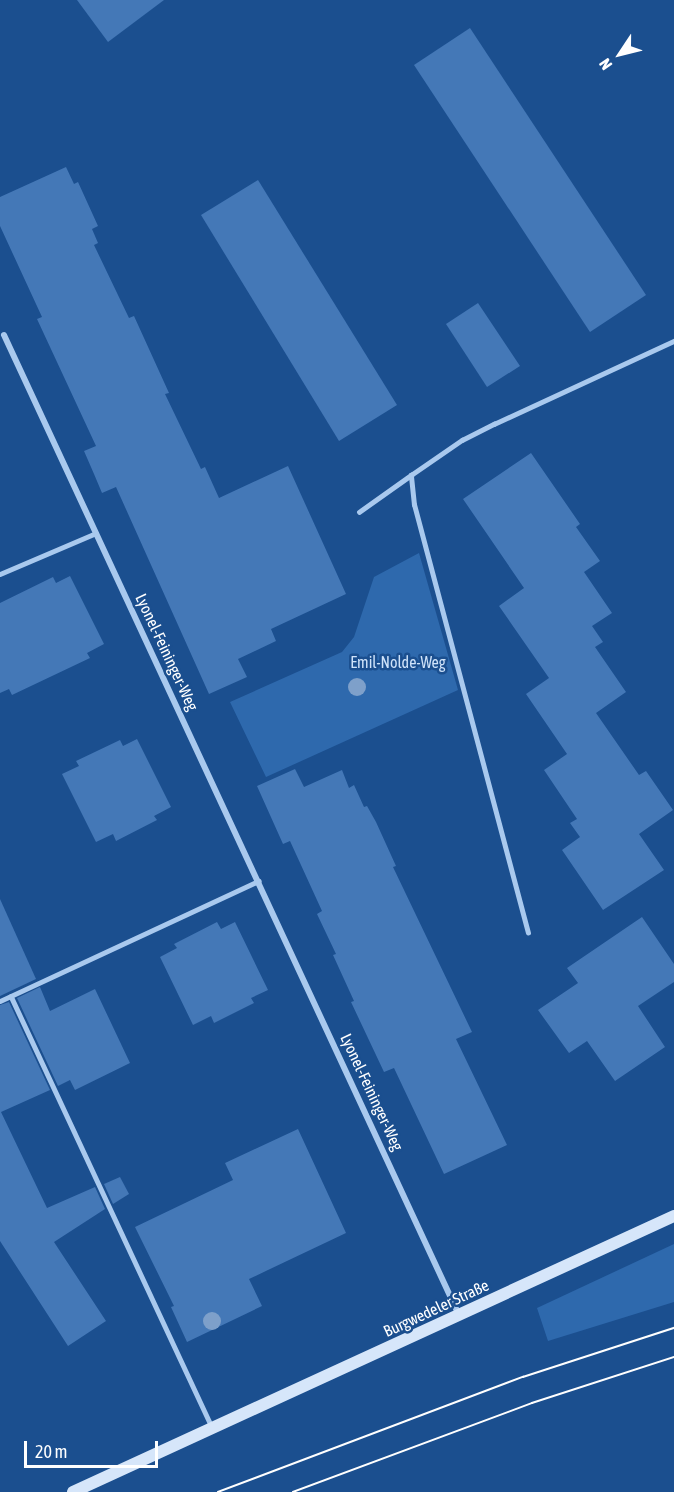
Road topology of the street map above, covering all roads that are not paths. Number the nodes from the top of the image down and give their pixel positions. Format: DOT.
graph roads {
  1 [pos="2,336"];
  2 [pos="674,341"];
  3 [pos="411,475"];
  4 [pos="359,512"];
  5 [pos="96,533"];
  6 [pos="0,574"];
  7 [pos="259,881"];
  8 [pos="528,933"];
  9 [pos="11,996"];
  10 [pos="0,1001"];
  11 [pos="674,1216"];
  12 [pos="459,1316"];
  13 [pos="212,1427"];
  14 [pos="73,1492"];
  1 -- 5 [label="street, Lyonel-Feininger-Weg"];
  2 -- 3 [label="lane"];
  3 -- 4 [label="lane"];
  3 -- 8 [label="lane"];
  5 -- 6 [label="lane"];
  5 -- 7 [label="street, Lyonel-Feininger-Weg"];
  7 -- 9 [label="lane"];
  7 -- 12 [label="street, Lyonel-Feininger-Weg"];
  9 -- 10 [label="lane"];
  9 -- 13 [label="lane"];
  11 -- 12 [label="main road, Burgwedeler Straße"];
  12 -- 13 [label="main road, Burgwedeler Straße"];
  13 -- 14 [label="main road, Burgwedeler Straße"];
}
